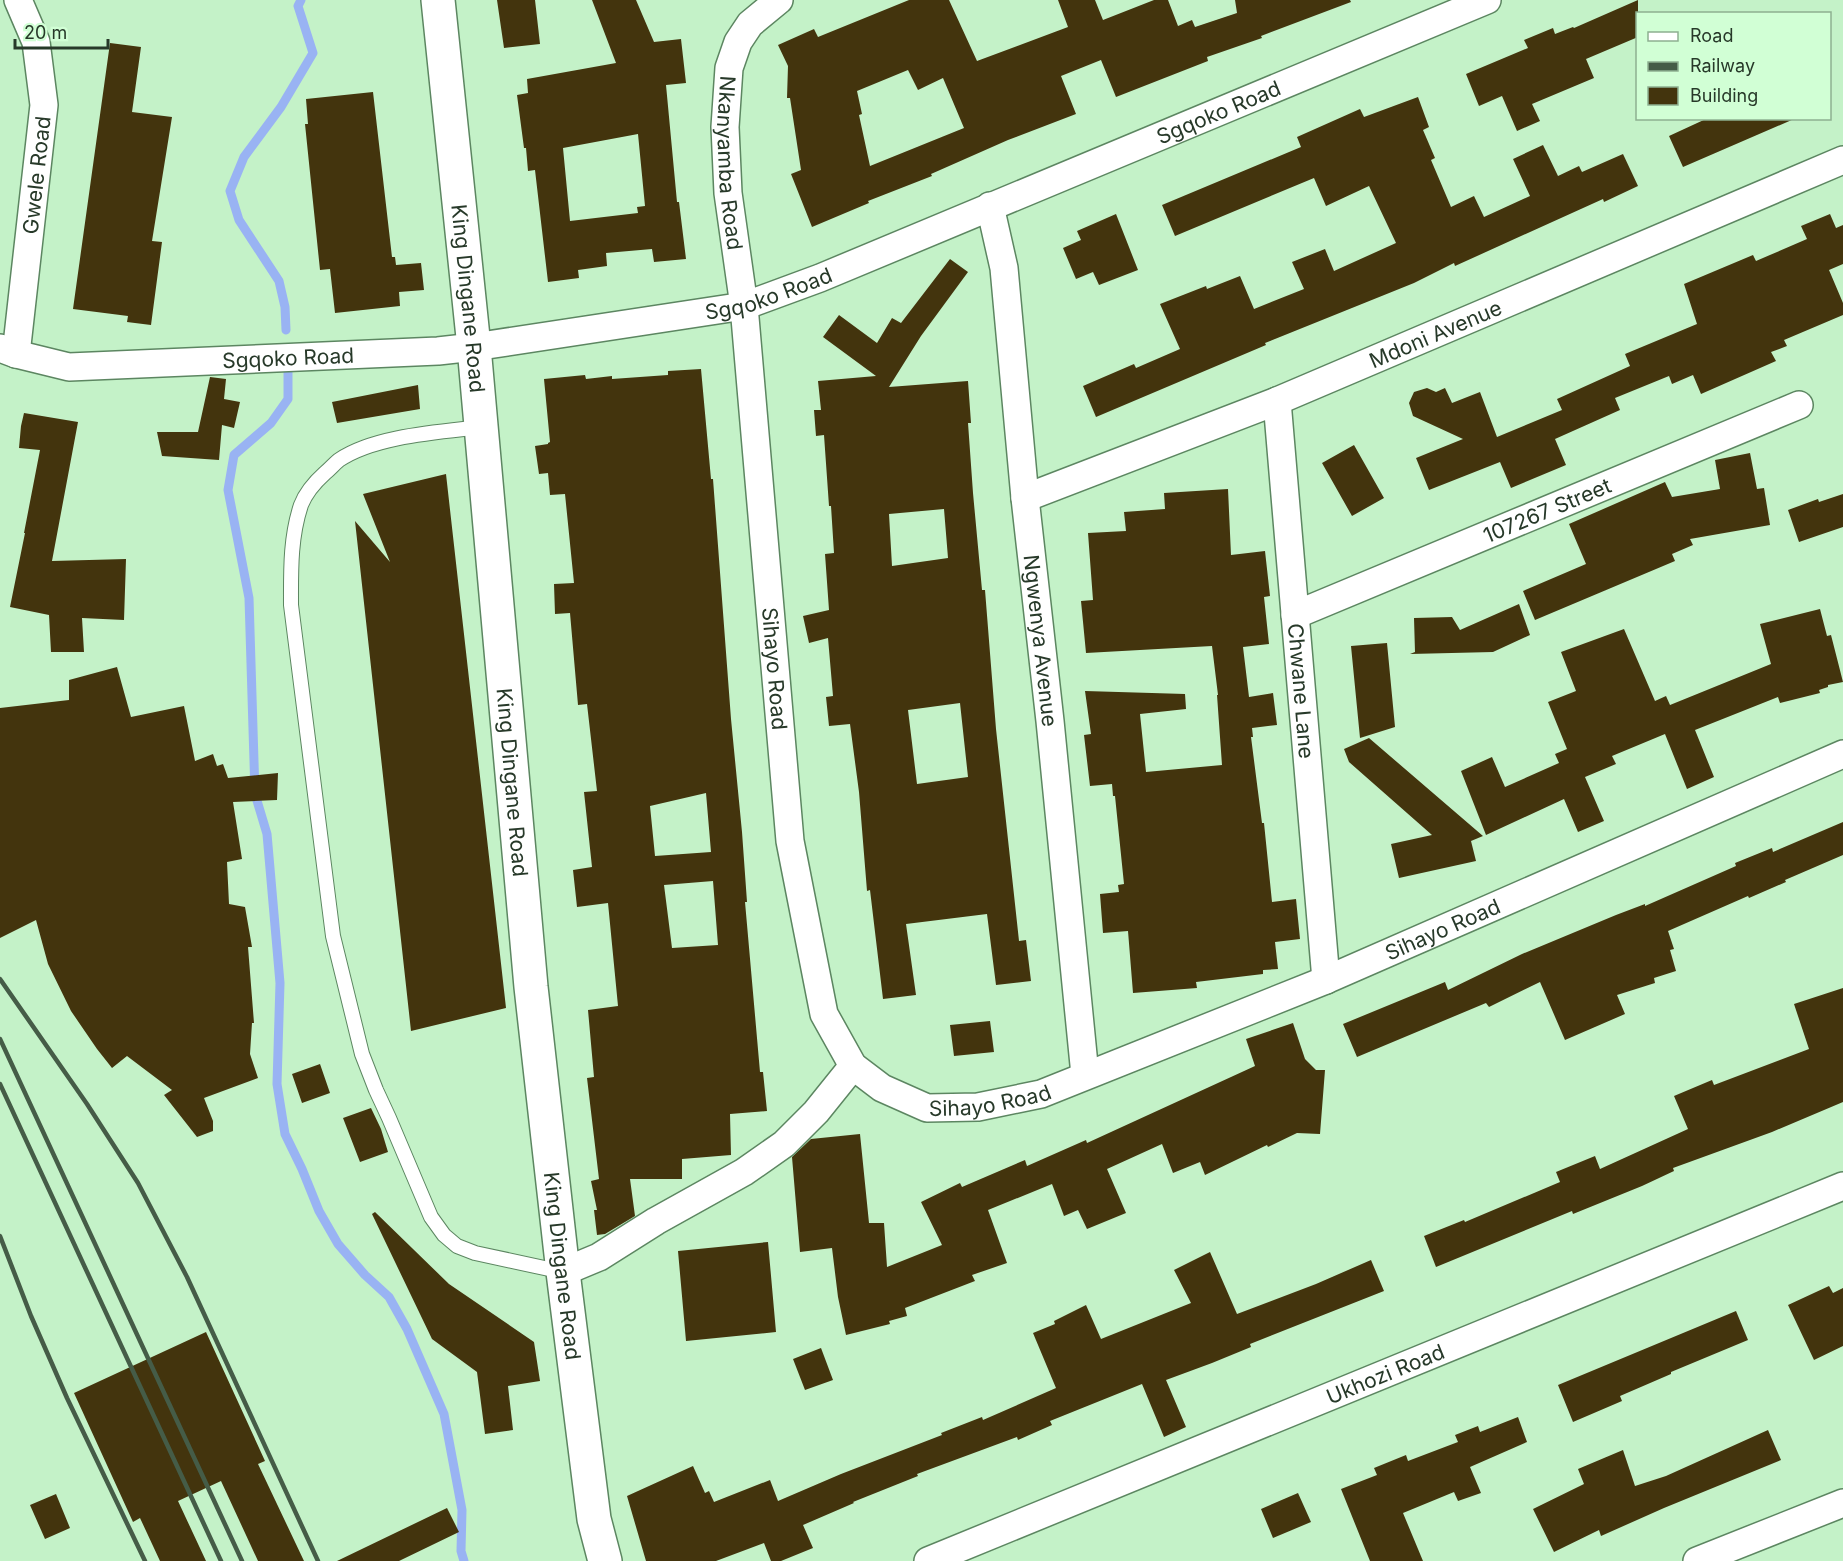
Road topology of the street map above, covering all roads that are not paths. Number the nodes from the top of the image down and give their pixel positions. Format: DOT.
graph roads {
  1 [pos="18,0"];
  2 [pos="438,0"];
  3 [pos="779,0"];
  4 [pos="1487,0"];
  5 [pos="1843,160"];
  6 [pos="990,206"];
  7 [pos="744,306"];
  8 [pos="474,347"];
  9 [pos="8,351"];
  10 [pos="1277,401"];
  11 [pos="1799,405"];
  12 [pos="481,427"];
  13 [pos="1025,498"];
  14 [pos="1295,615"];
  15 [pos="1843,754"];
  16 [pos="1326,980"];
  17 [pos="853,1066"];
  18 [pos="1085,1075"];
  19 [pos="1843,1186"];
  20 [pos="563,1272"];
  21 [pos="1843,1503"];
  22 [pos="605,1561"];
  23 [pos="928,1561"];
  24 [pos="1697,1561"];
  1 -- 9 [label="street, Gwele Road"];
  2 -- 8 [label="street, King Dingane Road"];
  3 -- 7 [label="street, Nkanyamba Road"];
  4 -- 6 [label="street, Sgqoko Road"];
  5 -- 10 [label="street, Mdoni Avenue"];
  6 -- 7 [label="street, Sgqoko Road"];
  6 -- 13 [label="street, Ngwenya Avenue"];
  7 -- 8 [label="street, Sgqoko Road"];
  7 -- 17 [label="street, Sihayo Road"];
  8 -- 9 [label="street, Sgqoko Road"];
  8 -- 12 [label="street, King Dingane Road"];
  10 -- 13 [label="street, Mdoni Avenue"];
  10 -- 14 [label="street, Chwane Lane"];
  11 -- 14 [label="street, 107267 Street"];
  12 -- 20 [label="street, King Dingane Road"];
  12 -- 20 [label="lane"];
  13 -- 18 [label="street, Ngwenya Avenue"];
  14 -- 16 [label="street, Chwane Lane"];
  15 -- 16 [label="street, Sihayo Road"];
  16 -- 18 [label="street, Sihayo Road"];
  17 -- 18 [label="street, Sihayo Road"];
  17 -- 20 [label="street"];
  19 -- 23 [label="street, Ukhozi Road"];
  20 -- 22 [label="street, King Dingane Road"];
  21 -- 24 [label="street"];
}
